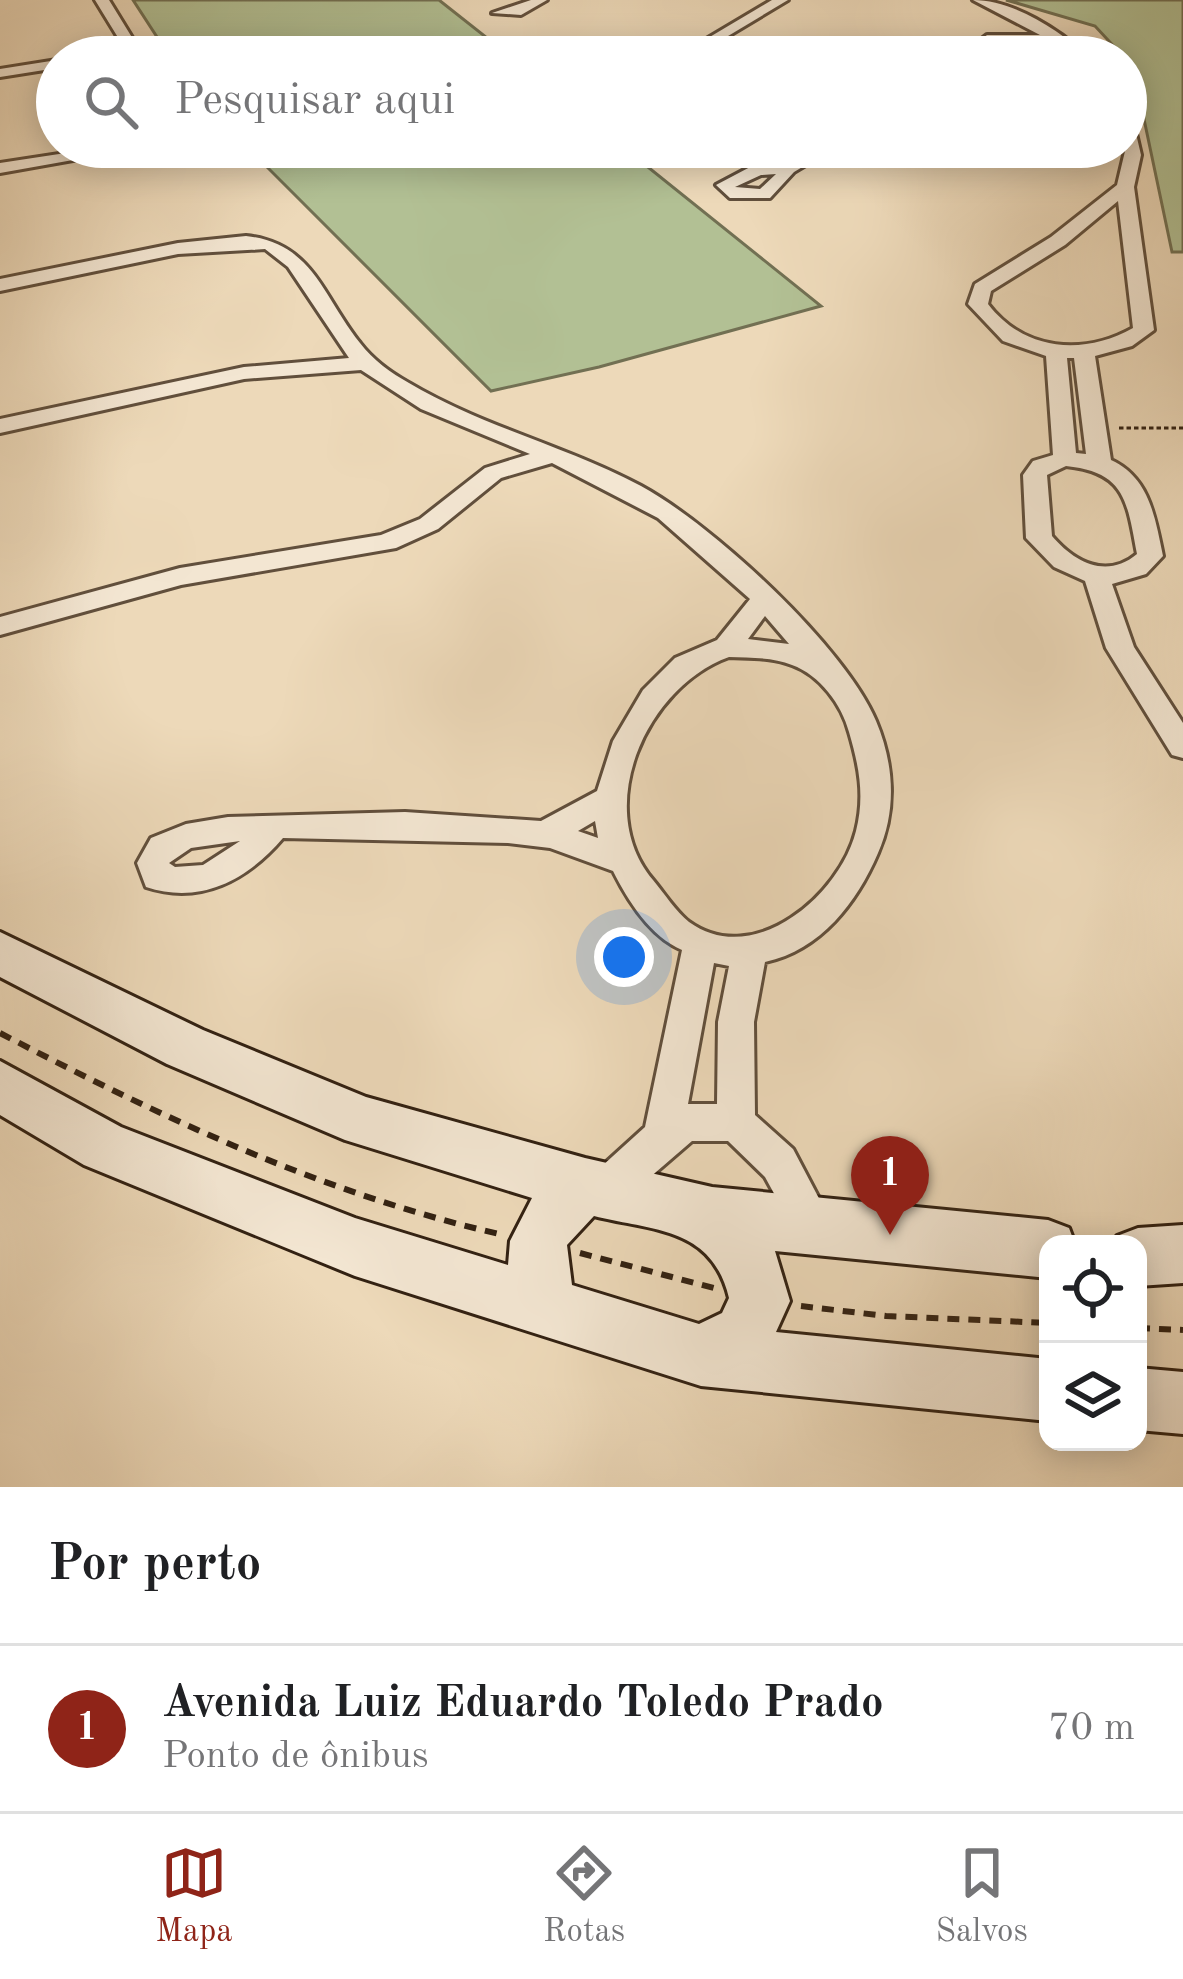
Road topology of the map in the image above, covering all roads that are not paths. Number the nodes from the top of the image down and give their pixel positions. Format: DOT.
graph roads {
  1 [pos="102,0"];
  2 [pos="516,0"];
  3 [pos="540,0"];
  4 [pos="781,0"];
  5 [pos="980,0"];
  6 [pos="1010,13"];
  7 [pos="123,36"];
  8 [pos="719,36"];
  9 [pos="993,36"];
  10 [pos="1052,36"];
  11 [pos="36,67"];
  12 [pos="0,73"];
  13 [pos="36,163"];
  14 [pos="0,168"];
  15 [pos="1130,168"];
  16 [pos="1125,187"];
  17 [pos="1083,220"];
  18 [pos="1130,231"];
  19 [pos="0,285"];
  20 [pos="343,338"];
  21 [pos="1056,350"];
  22 [pos="1084,355"];
  23 [pos="366,363"];
  24 [pos="300,365"];
  25 [pos="0,427"];
  26 [pos="494,433"];
  27 [pos="556,454"];
  28 [pos="1064,459"];
  29 [pos="1099,462"];
  30 [pos="493,473"];
  31 [pos="1096,576"];
  32 [pos="766,598"];
  33 [pos="0,626"];
  34 [pos="727,647"];
  35 [pos="846,693"];
  36 [pos="1183,747"];
  37 [pos="612,797"];
  38 [pos="273,828"];
  39 [pos="545,834"];
  40 [pos="627,863"];
  41 [pos="700,944"];
  42 [pos="0,953"];
  43 [pos="749,954"];
  44 [pos="0,1087"];
  45 [pos="736,1124"];
  46 [pos="662,1137"];
  47 [pos="595,1188"];
  48 [pos="712,1216"];
  49 [pos="814,1227"];
  50 [pos="1039,1248"];
  51 [pos="1183,1254"];
  52 [pos="1147,1256"];
  53 [pos="552,1309"];
  54 [pos="701,1355"];
  55 [pos="1039,1389"];
  56 [pos="1147,1400"];
  57 [pos="1183,1403"];
  1 -- 7 [label="street"];
  2 -- 3 [label="street"];
  4 -- 8 [label="street"];
  5 -- 6 [label="street"];
  6 -- 9 [label="street"];
  6 -- 10 [label="street"];
  11 -- 12 [label="street"];
  13 -- 14 [label="street"];
  15 -- 16 [label="street"];
  16 -- 17 [label="street"];
  16 -- 18 [label="street"];
  17 -- 18 [label="street"];
  17 -- 21 [label="street"];
  18 -- 22 [label="street"];
  19 -- 20 [label="street"];
  20 -- 23 [label="street"];
  20 -- 24 [label="street"];
  21 -- 22 [label="street"];
  21 -- 28 [label="street"];
  22 -- 29 [label="street"];
  23 -- 24 [label="street"];
  23 -- 26 [label="street"];
  24 -- 25 [label="street"];
  26 -- 27 [label="street"];
  26 -- 30 [label="street"];
  27 -- 30 [label="street"];
  27 -- 32 [label="street"];
  28 -- 29 [label="street"];
  28 -- 31 [label="street"];
  29 -- 31 [label="street"];
  30 -- 33 [label="street"];
  31 -- 36 [label="street"];
  32 -- 34 [label="street"];
  32 -- 35 [label="street"];
  34 -- 35 [label="street"];
  34 -- 37 [label="street"];
  35 -- 43 [label="street"];
  37 -- 39 [label="street"];
  37 -- 40 [label="street"];
  38 -- 39 [label="street"];
  39 -- 40 [label="street"];
  40 -- 41 [label="street"];
  41 -- 43 [label="street"];
  41 -- 46 [label="street"];
  42 -- 47 [label="main road"];
  43 -- 45 [label="street"];
  44 -- 53 [label="main road"];
  45 -- 46 [label="street"];
  45 -- 49 [label="street"];
  46 -- 47 [label="street"];
  47 -- 48 [label="main road"];
  47 -- 53 [label="main road"];
  48 -- 49 [label="main road"];
  48 -- 54 [label="main road"];
  49 -- 50 [label="main road"];
  51 -- 52 [label="main road"];
  53 -- 54 [label="main road"];
  54 -- 55 [label="main road"];
  56 -- 57 [label="main road"];
}
